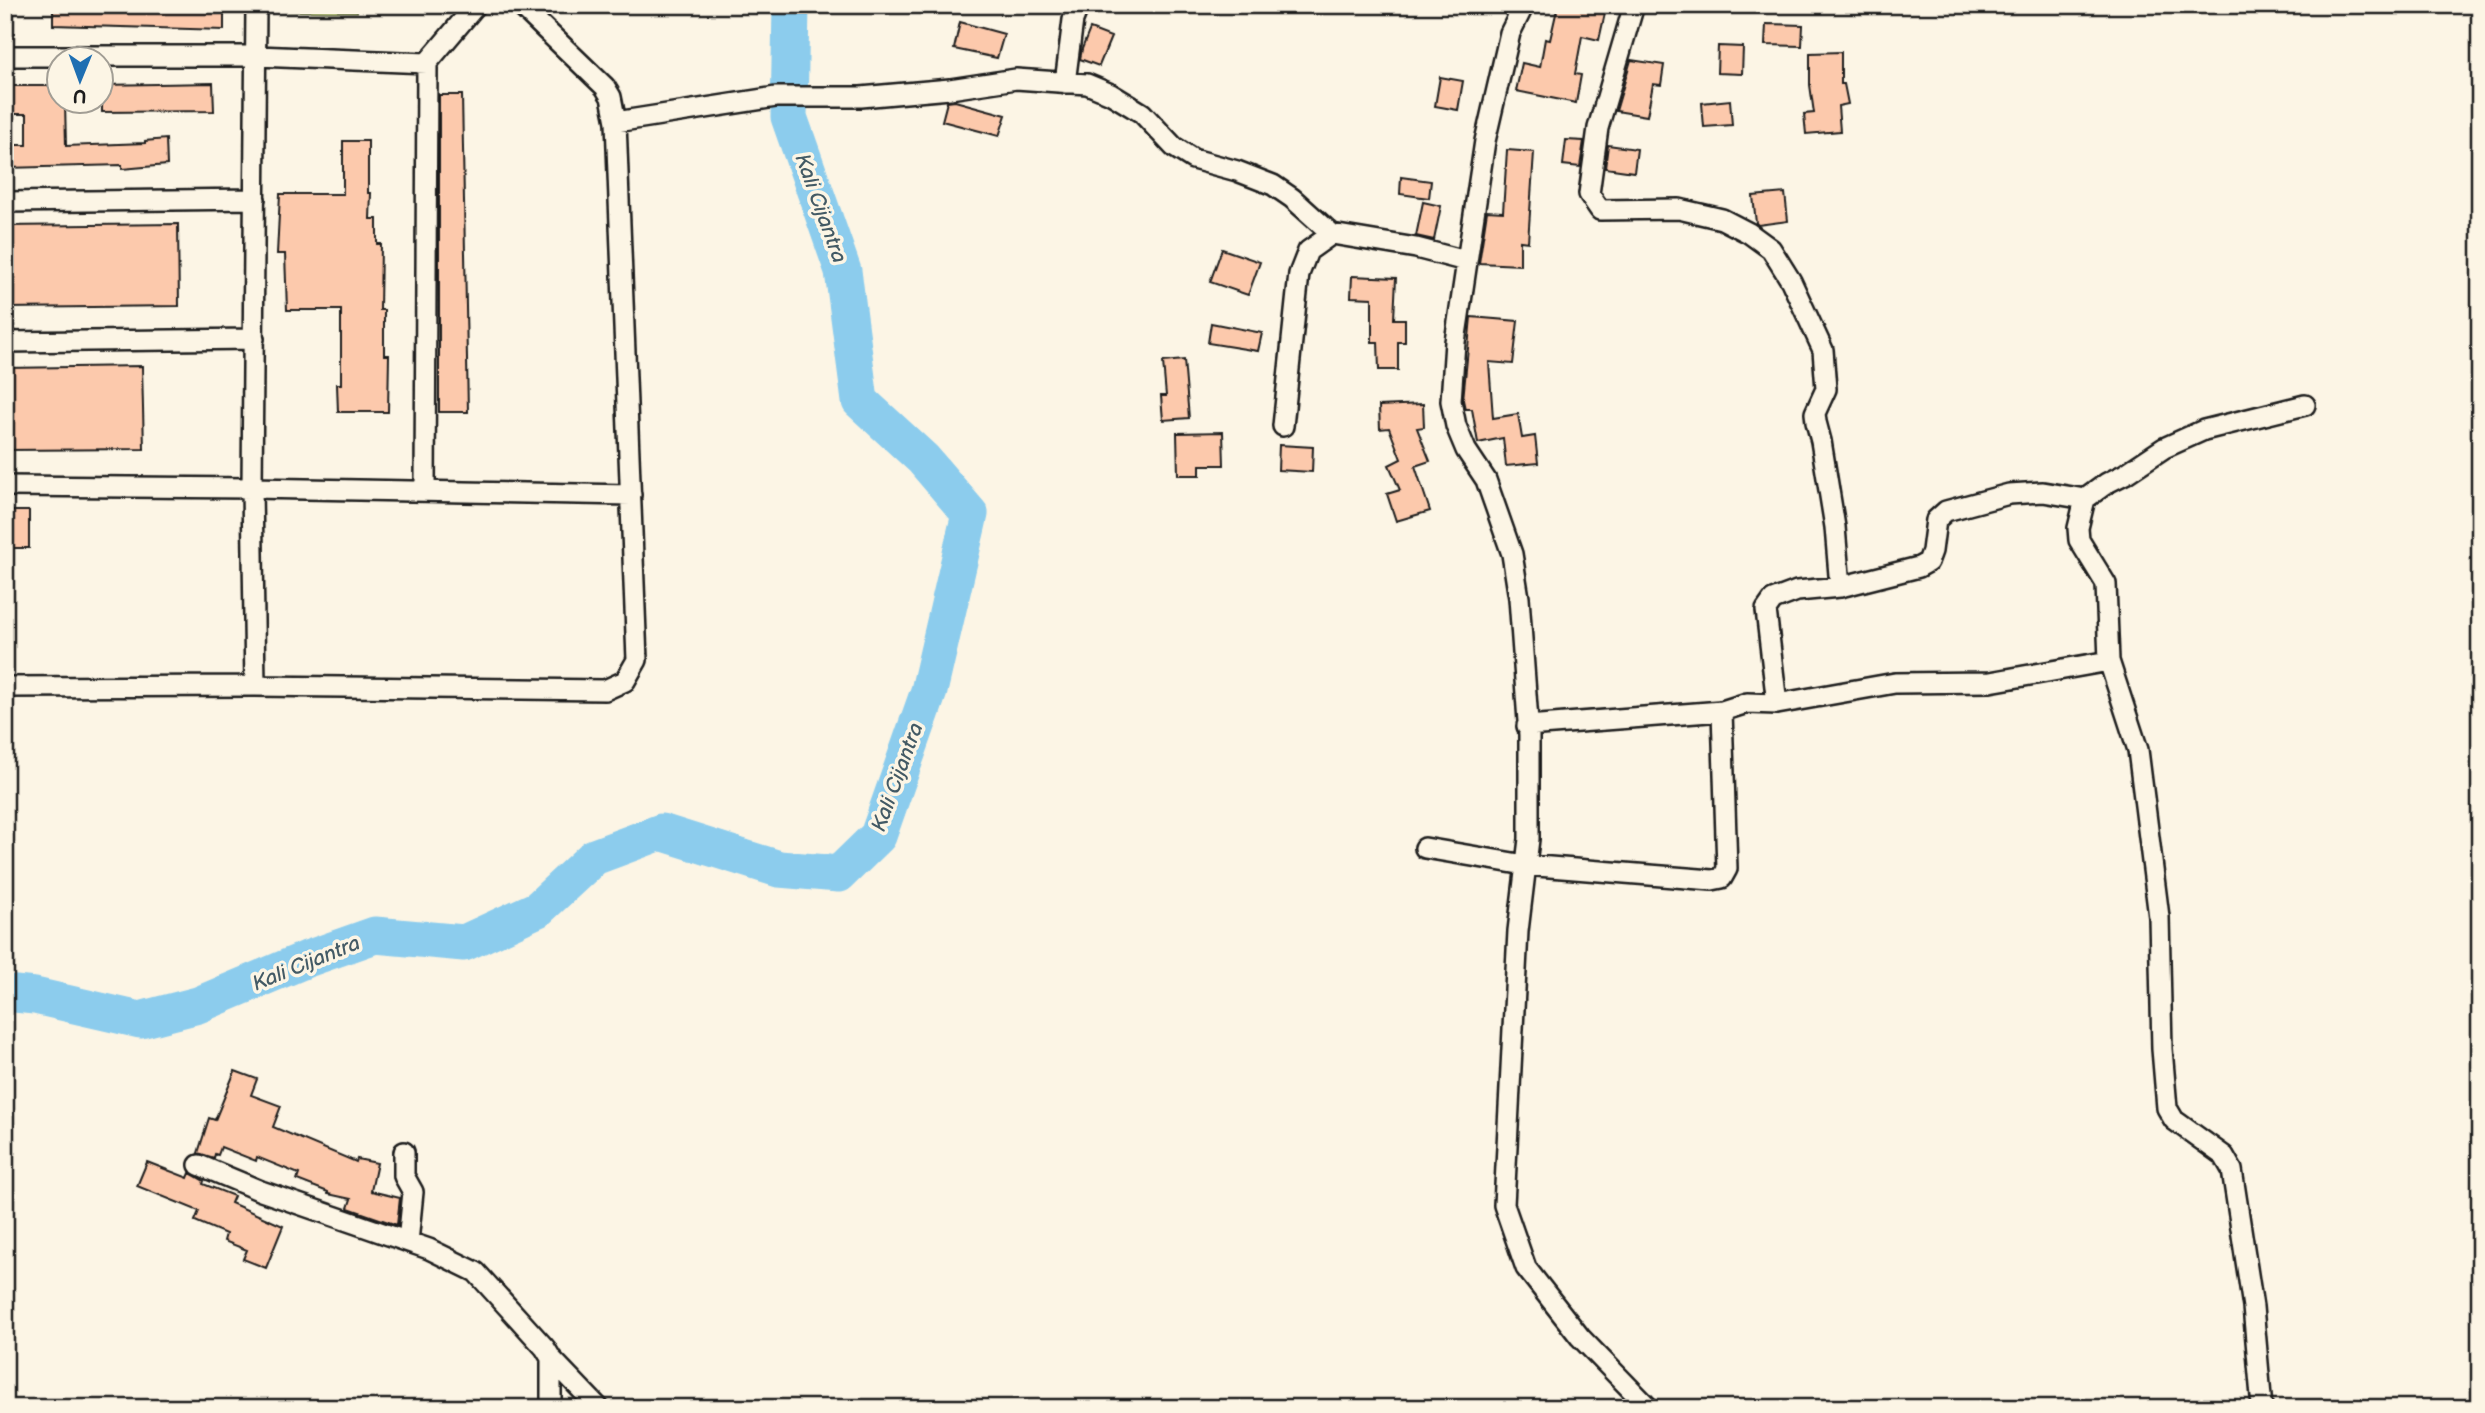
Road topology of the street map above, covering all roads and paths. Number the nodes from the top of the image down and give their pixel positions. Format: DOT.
graph roads {
  1 [pos="256,5"];
  2 [pos="476,5"];
  3 [pos="520,5"];
  4 [pos="1080,5"];
  5 [pos="1524,5"];
  6 [pos="1634,5"];
  7 [pos="5,56"];
  8 [pos="257,56"];
  9 [pos="427,63"];
  10 [pos="1065,83"];
  11 [pos="616,122"];
  12 [pos="256,199"];
  13 [pos="5,202"];
  14 [pos="1332,234"];
  15 [pos="1466,261"];
  16 [pos="254,339"];
  17 [pos="5,342"];
  18 [pos="2305,405"];
  19 [pos="1283,426"];
  20 [pos="5,486"];
  21 [pos="252,488"];
  22 [pos="425,491"];
  23 [pos="631,495"];
  24 [pos="2085,499"];
  25 [pos="1840,587"];
  26 [pos="2109,661"];
  27 [pos="255,686"];
  28 [pos="5,687"];
  29 [pos="1777,704"];
  30 [pos="1721,711"];
  31 [pos="1527,726"];
  32 [pos="1424,848"];
  33 [pos="1525,865"];
  34 [pos="404,1152"];
  35 [pos="199,1165"];
  36 [pos="408,1242"];
  37 [pos="551,1358"];
  38 [pos="551,1408"];
  39 [pos="599,1408"];
  40 [pos="1649,1408"];
  41 [pos="2262,1408"];
  1 -- 8 [label="street"];
  2 -- 9 [label="street"];
  3 -- 11 [label="street"];
  4 -- 10 [label="street"];
  5 -- 15 [label="street"];
  6 -- 25 [label="street"];
  7 -- 8 [label="street"];
  8 -- 9 [label="street"];
  8 -- 12 [label="street"];
  9 -- 22 [label="street"];
  10 -- 11 [label="street"];
  10 -- 14 [label="street"];
  11 -- 23 [label="street"];
  12 -- 13 [label="street"];
  12 -- 16 [label="street"];
  14 -- 15 [label="street"];
  14 -- 19 [label="street"];
  15 -- 31 [label="street"];
  16 -- 17 [label="street"];
  16 -- 21 [label="street"];
  18 -- 24 [label="street"];
  20 -- 21 [label="street"];
  21 -- 22 [label="street"];
  21 -- 27 [label="street"];
  22 -- 23 [label="street"];
  23 -- 27 [label="street"];
  24 -- 25 [label="street"];
  24 -- 26 [label="street"];
  25 -- 29 [label="street"];
  26 -- 29 [label="street"];
  26 -- 41 [label="street"];
  27 -- 28 [label="street"];
  29 -- 30 [label="street"];
  30 -- 31 [label="street"];
  30 -- 33 [label="street"];
  31 -- 33 [label="street"];
  32 -- 33 [label="street"];
  33 -- 40 [label="street"];
  34 -- 36 [label="street"];
  35 -- 36 [label="street"];
  36 -- 37 [label="street"];
  37 -- 38 [label="street"];
  37 -- 39 [label="street"];
}
